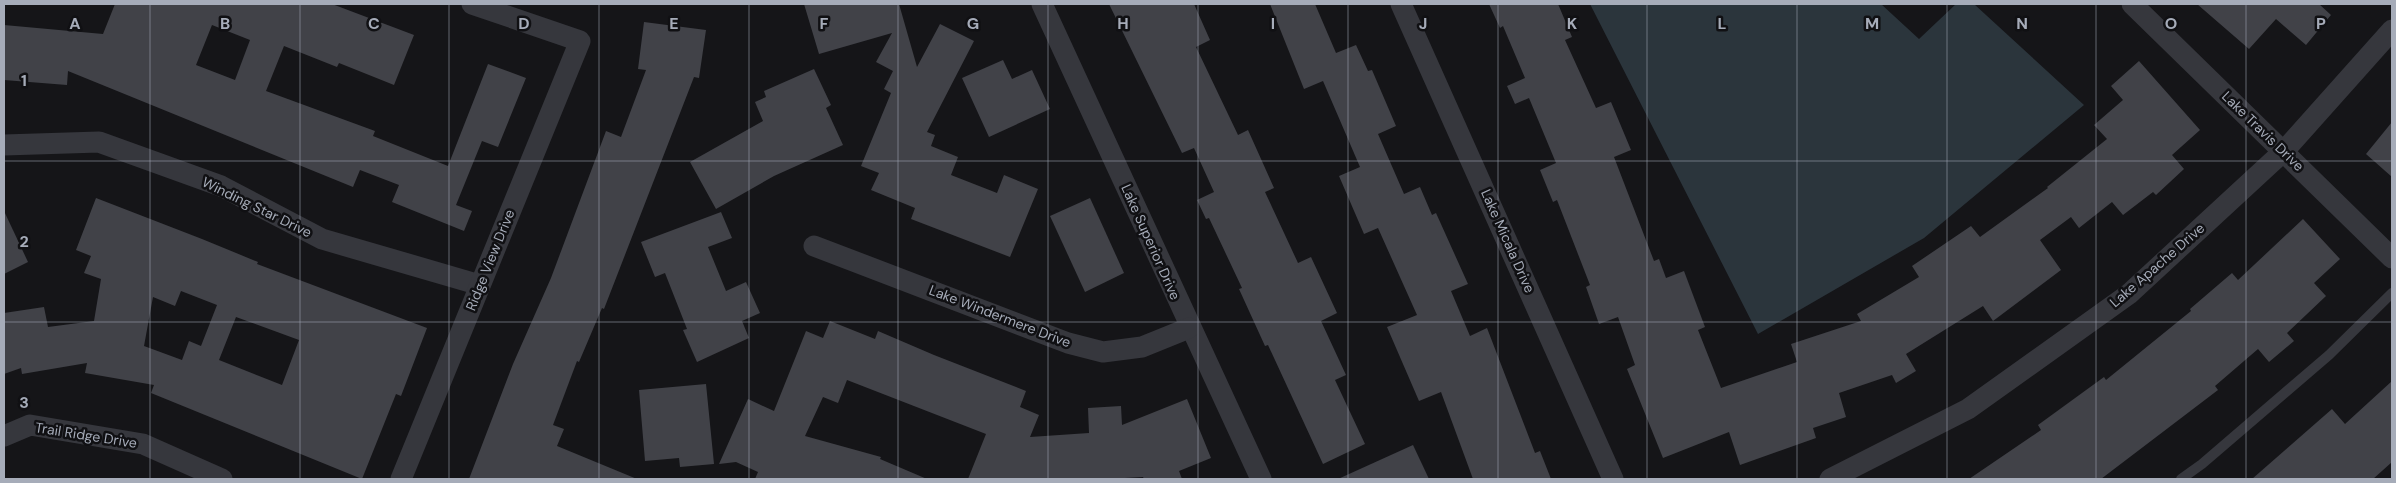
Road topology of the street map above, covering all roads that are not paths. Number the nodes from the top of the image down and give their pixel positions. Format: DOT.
graph roads {
  1 [pos="472,4"];
  2 [pos="1042,4"];
  3 [pos="1401,4"];
  4 [pos="2132,4"];
  5 [pos="2392,30"];
  6 [pos="4,145"];
  7 [pos="2284,152"];
  8 [pos="814,246"];
  9 [pos="2392,258"];
  10 [pos="480,285"];
  11 [pos="2392,292"];
  12 [pos="1190,328"];
  13 [pos="4,436"];
  14 [pos="222,479"];
  15 [pos="401,479"];
  16 [pos="1261,479"];
  17 [pos="1613,479"];
  18 [pos="1830,479"];
  19 [pos="2181,479"];
  1 -- 10 [label="street, Ridge View Drive"];
  2 -- 12 [label="street, Lake Superior Drive"];
  3 -- 17 [label="street, Lake Micala Drive"];
  4 -- 7 [label="street, Lake Travis Drive"];
  5 -- 7 [label="street, Lake Apache Drive"];
  6 -- 10 [label="street, Winding Star Drive"];
  7 -- 9 [label="street, Lake Travis Drive"];
  7 -- 18 [label="street, Lake Apache Drive"];
  8 -- 12 [label="street, Lake Windermere Drive"];
  10 -- 15 [label="street, Ridge View Drive"];
  11 -- 19 [label="lane"];
  12 -- 16 [label="street, Lake Superior Drive"];
  13 -- 14 [label="street, Trail Ridge Drive"];
}
